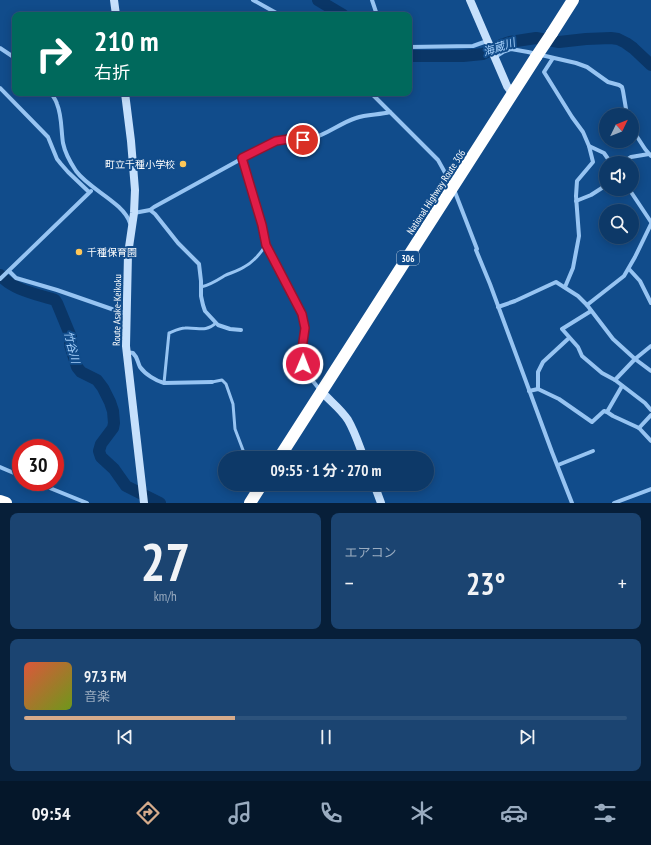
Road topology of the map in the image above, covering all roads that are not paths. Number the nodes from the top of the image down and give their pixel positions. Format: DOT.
graph roads {
  1 [pos="114,0"];
  2 [pos="253,0"];
  3 [pos="372,0"];
  4 [pos="470,0"];
  5 [pos="573,0"];
  6 [pos="116,12"];
  7 [pos="275,12"];
  8 [pos="375,12"];
  9 [pos="488,42"];
  10 [pos="412,47"];
  11 [pos="0,48"];
  12 [pos="12,56"];
  13 [pos="494,56"];
  14 [pos="553,58"];
  15 [pos="0,88"];
  16 [pos="513,94"];
  17 [pos="53,96"];
  18 [pos="125,96"];
  19 [pos="374,96"];
  20 [pos="626,108"];
  21 [pos="390,112"];
  22 [pos="639,141"];
  23 [pos="589,146"];
  24 [pos="650,155"];
  25 [pos="606,156"];
  26 [pos="639,156"];
  27 [pos="242,158"];
  28 [pos="454,187"];
  29 [pos="94,188"];
  30 [pos="599,190"];
  31 [pos="89,192"];
  32 [pos="634,196"];
  33 [pos="576,201"];
  34 [pos="150,210"];
  35 [pos="134,213"];
  36 [pos="651,223"];
  37 [pos="132,228"];
  38 [pos="266,245"];
  39 [pos="628,269"];
  40 [pos="9,271"];
  41 [pos="0,279"];
  42 [pos="201,287"];
  43 [pos="565,287"];
  44 [pos="651,304"];
  45 [pos="587,305"];
  46 [pos="498,307"];
  47 [pos="591,311"];
  48 [pos="126,314"];
  49 [pos="216,323"];
  50 [pos="241,330"];
  51 [pos="569,338"];
  52 [pos="651,346"];
  53 [pos="126,352"];
  54 [pos="635,359"];
  55 [pos="651,371"];
  56 [pos="615,380"];
  57 [pos="212,382"];
  58 [pos="164,383"];
  59 [pos="622,386"];
  60 [pos="538,389"];
  61 [pos="529,391"];
  62 [pos="322,392"];
  63 [pos="651,410"];
  64 [pos="607,412"];
  65 [pos="651,415"];
  66 [pos="639,428"];
  67 [pos="651,441"];
  68 [pos="243,451"];
  69 [pos="284,451"];
  70 [pos="361,451"];
  71 [pos="593,451"];
  72 [pos="558,465"];
  73 [pos="0,467"];
  74 [pos="12,472"];
  75 [pos="651,489"];
  76 [pos="57,491"];
  77 [pos="257,491"];
  78 [pos="377,491"];
  79 [pos="0,501"];
  80 [pos="6,503"];
  81 [pos="87,503"];
  82 [pos="144,503"];
  83 [pos="250,503"];
  84 [pos="381,503"];
  85 [pos="572,503"];
  86 [pos="614,503"];
  1 -- 6 [label="main road"];
  2 -- 7 [label="street"];
  3 -- 8 [label="street"];
  4 -- 9 [label="main road"];
  5 -- 16 [label="highway, National Highway Route 306 / 306, bridge"];
  9 -- 10 [label="street"];
  9 -- 13 [label="main road"];
  11 -- 12 [label="street"];
  13 -- 14 [label="street"];
  13 -- 16 [label="main road"];
  14 -- 20 [label="street"];
  14 -- 23 [label="street"];
  15 -- 31 [label="street"];
  16 -- 28 [label="highway, National Highway Route 306 / 306"];
  17 -- 29 [label="street"];
  18 -- 35 [label="main road, Route Asake-Keikoku"];
  19 -- 21 [label="street"];
  21 -- 27 [label="street"];
  21 -- 28 [label="street"];
  22 -- 24 [label="street"];
  23 -- 25 [label="street"];
  23 -- 33 [label="street"];
  24 -- 26 [label="street"];
  27 -- 34 [label="street"];
  27 -- 38 [label="street"];
  28 -- 46 [label="street"];
  28 -- 62 [label="highway, National Highway Route 306 / 306"];
  29 -- 31 [label="street"];
  29 -- 37 [label="street"];
  30 -- 33 [label="street"];
  31 -- 40 [label="street"];
  32 -- 36 [label="street"];
  33 -- 43 [label="street"];
  34 -- 35 [label="street"];
  34 -- 42 [label="street"];
  35 -- 37 [label="main road, Route Asake-Keikoku"];
  36 -- 39 [label="street"];
  37 -- 48 [label="main road, Route Asake-Keikoku"];
  38 -- 42 [label="lane"];
  38 -- 62 [label="street"];
  39 -- 44 [label="street"];
  39 -- 45 [label="street"];
  40 -- 41 [label="street"];
  40 -- 48 [label="street"];
  42 -- 49 [label="street"];
  43 -- 45 [label="street"];
  43 -- 46 [label="street"];
  45 -- 47 [label="street"];
  46 -- 61 [label="street"];
  47 -- 51 [label="street"];
  47 -- 54 [label="street"];
  48 -- 53 [label="main road, Route Asake-Keikoku"];
  49 -- 50 [label="street"];
  49 -- 58 [label="lane"];
  51 -- 56 [label="street"];
  51 -- 60 [label="street"];
  52 -- 54 [label="street"];
  53 -- 58 [label="street"];
  53 -- 82 [label="main road, Route Asake-Keikoku"];
  54 -- 55 [label="street"];
  54 -- 56 [label="street"];
  56 -- 59 [label="street"];
  57 -- 58 [label="street"];
  57 -- 68 [label="lane"];
  59 -- 63 [label="street"];
  59 -- 64 [label="street"];
  60 -- 61 [label="street"];
  60 -- 64 [label="street"];
  61 -- 72 [label="street"];
  62 -- 69 [label="highway, National Highway Route 306 / 306"];
  62 -- 70 [label="main road"];
  64 -- 66 [label="street"];
  65 -- 66 [label="street"];
  66 -- 67 [label="street"];
  71 -- 72 [label="street"];
  72 -- 85 [label="street"];
  73 -- 74 [label="street"];
  75 -- 86 [label="street"];
  76 -- 81 [label="street"];
  77 -- 83 [label="highway"];
  78 -- 84 [label="main road"];
  79 -- 80 [label="highway"];
}
